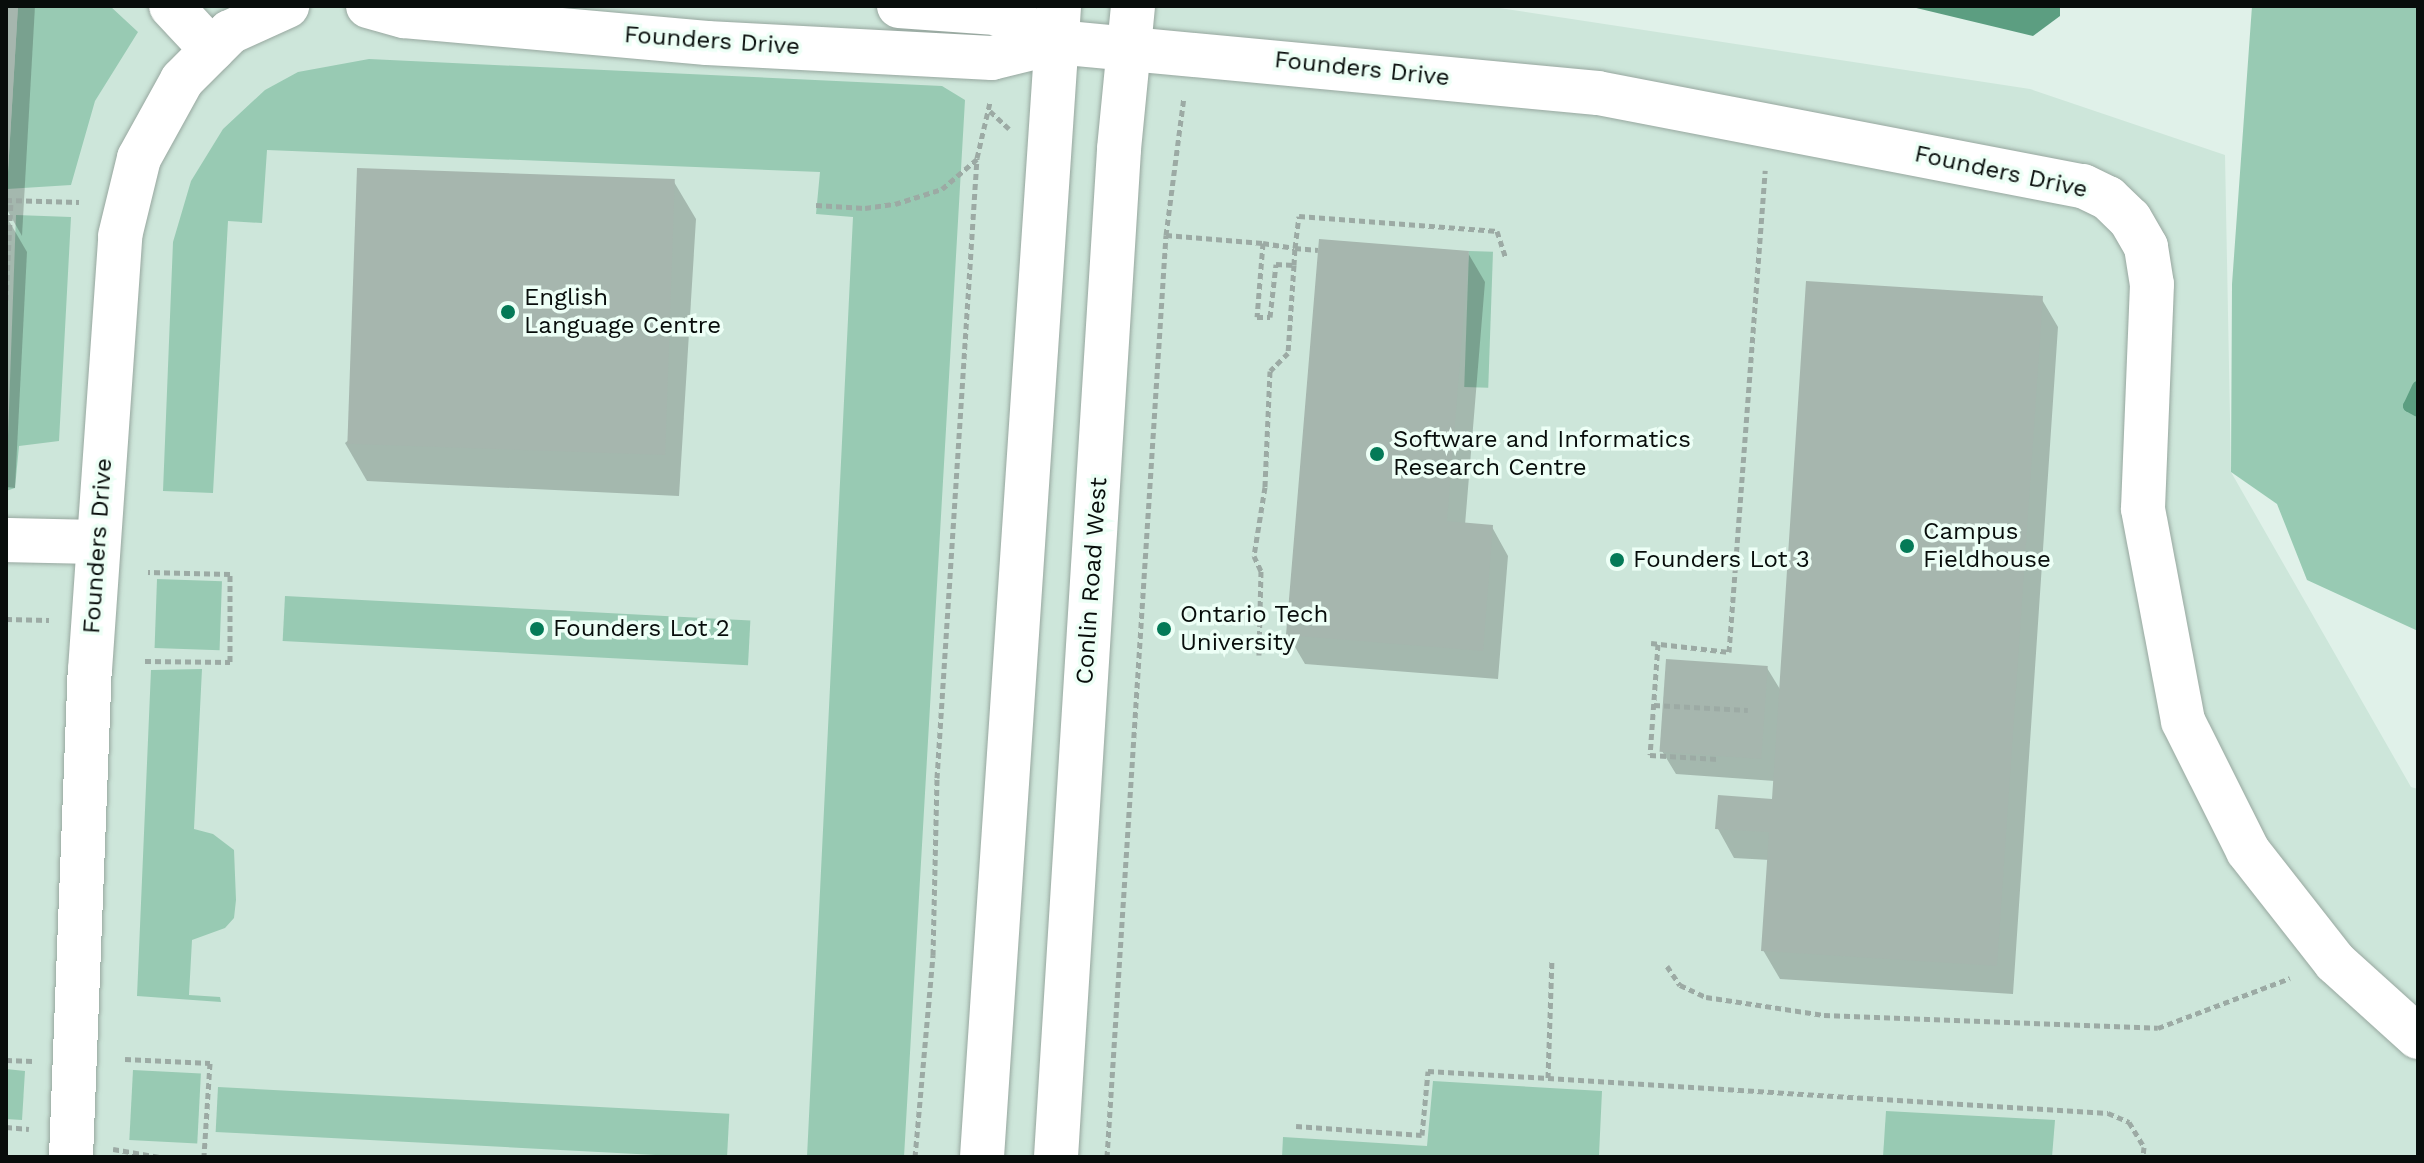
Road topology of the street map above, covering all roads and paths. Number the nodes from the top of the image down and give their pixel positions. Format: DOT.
graph roads {
  1 [pos="171,6"];
  2 [pos="287,6"];
  3 [pos="368,6"];
  4 [pos="899,6"];
  5 [pos="1133,6"];
  6 [pos="1058,24"];
  7 [pos="1129,49"];
  8 [pos="212,50"];
  9 [pos="1005,128"];
  10 [pos="1177,149"];
  11 [pos="977,158"];
  12 [pos="1765,169"];
  13 [pos="9,200"];
  14 [pos="79,202"];
  15 [pos="816,205"];
  16 [pos="1166,235"];
  17 [pos="1263,243"];
  18 [pos="1295,248"];
  19 [pos="1318,250"];
  20 [pos="1506,258"];
  21 [pos="1294,265"];
  22 [pos="6,300"];
  23 [pos="6,540"];
  24 [pos="98,542"];
  25 [pos="148,572"];
  26 [pos="6,619"];
  27 [pos="54,620"];
  28 [pos="1259,655"];
  29 [pos="145,661"];
  30 [pos="1654,705"];
  31 [pos="1748,710"];
  32 [pos="1718,759"];
  33 [pos="1552,960"];
  34 [pos="1667,966"];
  35 [pos="2299,974"];
  36 [pos="2418,1037"];
  37 [pos="125,1059"];
  38 [pos="6,1060"];
  39 [pos="35,1062"];
  40 [pos="1548,1078"];
  41 [pos="1296,1126"];
  42 [pos="6,1127"];
  43 [pos="32,1129"];
  44 [pos="88,1152"];
  45 [pos="159,1157"];
  46 [pos="204,1157"];
  47 [pos="915,1157"];
  48 [pos="982,1157"];
  49 [pos="1056,1157"];
  50 [pos="1107,1157"];
  51 [pos="2143,1157"];
  1 -- 8 [label="street"];
  2 -- 8 [label="street, Founders Drive"];
  3 -- 6 [label="street, Founders Drive"];
  4 -- 6 [label="street, Founders Drive"];
  5 -- 7 [label="street, Conlin Road West"];
  6 -- 7 [label="street, Founders Drive"];
  6 -- 48 [label="street"];
  7 -- 36 [label="street, Founders Drive"];
  7 -- 49 [label="street, Conlin Road West"];
  8 -- 24 [label="street, Founders Drive"];
  9 -- 11 [label="path"];
  10 -- 16 [label="path"];
  11 -- 15 [label="path"];
  11 -- 47 [label="path"];
  12 -- 30 [label="path"];
  13 -- 14 [label="path"];
  13 -- 22 [label="path"];
  16 -- 17 [label="path"];
  16 -- 50 [label="path"];
  17 -- 18 [label="path"];
  17 -- 21 [label="path"];
  18 -- 19 [label="path"];
  18 -- 20 [label="path"];
  18 -- 21 [label="path"];
  21 -- 28 [label="path"];
  23 -- 24 [label="street"];
  24 -- 44 [label="street, Founders Drive"];
  25 -- 29 [label="path"];
  26 -- 27 [label="path"];
  30 -- 31 [label="path"];
  30 -- 32 [label="path"];
  33 -- 40 [label="path"];
  34 -- 35 [label="path"];
  37 -- 46 [label="path"];
  38 -- 39 [label="path"];
  40 -- 41 [label="path"];
  40 -- 51 [label="path"];
  42 -- 43 [label="path"];
  44 -- 45 [label="path"];
}
